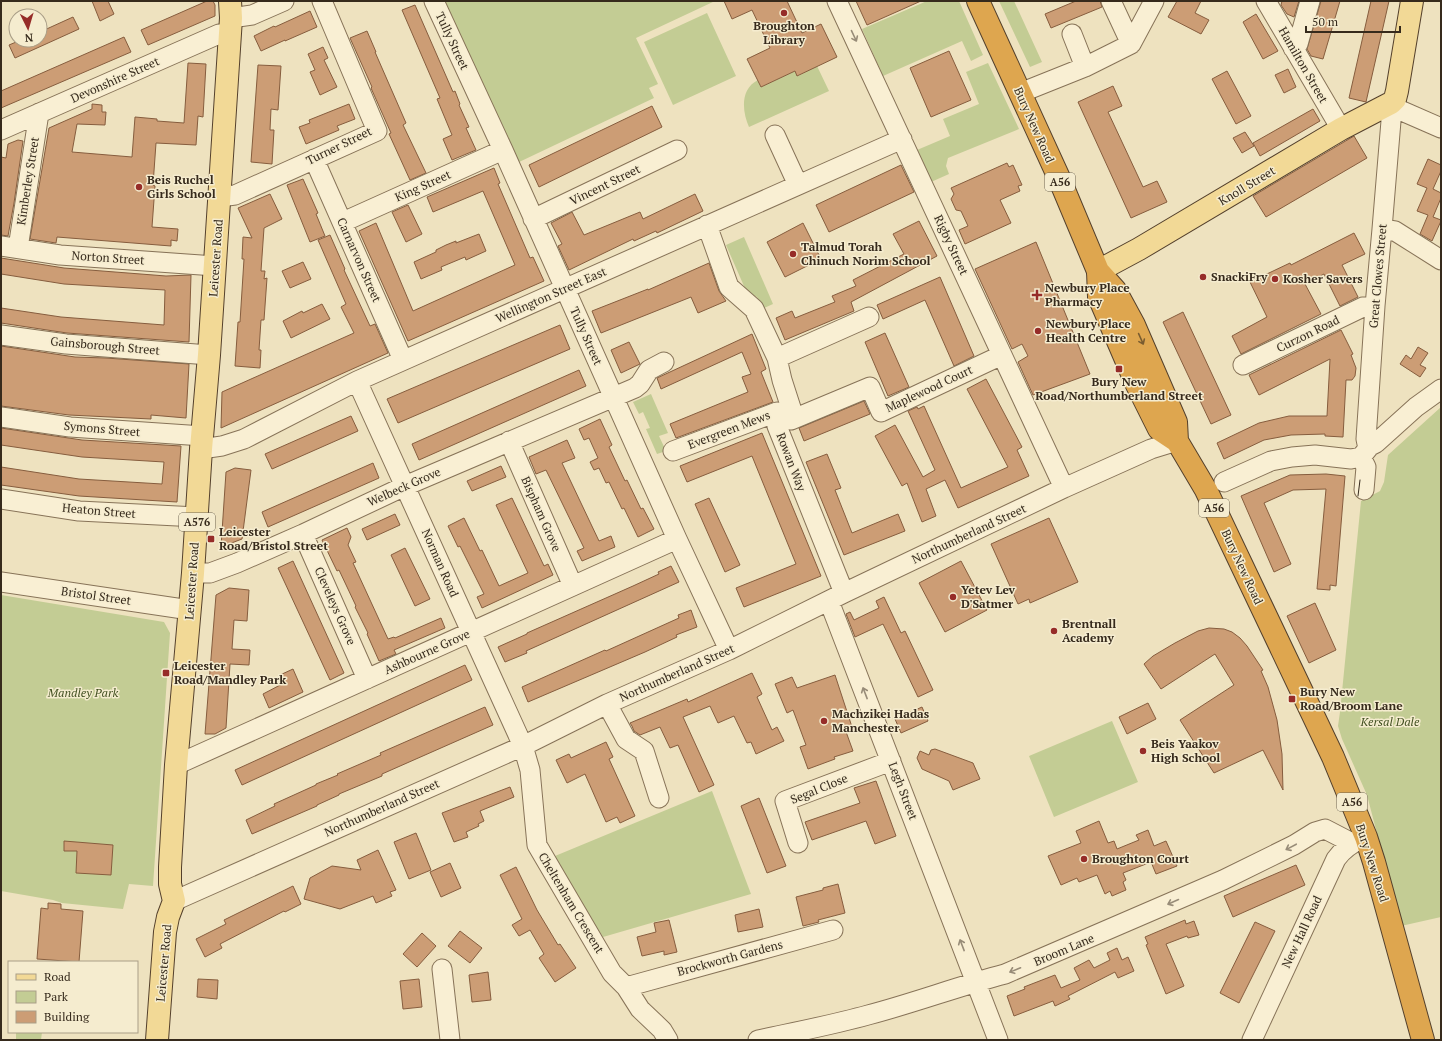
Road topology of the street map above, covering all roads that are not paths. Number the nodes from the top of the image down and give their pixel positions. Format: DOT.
graph roads {
  1 [pos="284,1"];
  2 [pos="322,1"];
  3 [pos="434,1"];
  4 [pos="837,1"];
  5 [pos="978,1"];
  6 [pos="1111,1"];
  7 [pos="1154,1"];
  8 [pos="1266,1"];
  9 [pos="1310,1"];
  10 [pos="1412,1"];
  11 [pos="230,18"];
  12 [pos="1072,34"];
  13 [pos="1131,44"];
  14 [pos="1293,48"];
  15 [pos="1085,67"];
  16 [pos="1020,93"];
  17 [pos="1390,105"];
  18 [pos="39,113"];
  19 [pos="1441,128"];
  20 [pos="1341,129"];
  21 [pos="1,130"];
  22 [pos="775,135"];
  23 [pos="902,139"];
  24 [pos="503,150"];
  25 [pos="676,150"];
  26 [pos="314,159"];
  27 [pos="798,185"];
  28 [pos="220,197"];
  29 [pos="533,219"];
  30 [pos="343,222"];
  31 [pos="707,225"];
  32 [pos="1382,229"];
  33 [pos="9,247"];
  34 [pos="1441,260"];
  35 [pos="215,266"];
  36 [pos="1098,271"];
  37 [pos="565,288"];
  38 [pos="1375,306"];
  39 [pos="869,317"];
  40 [pos="1,334"];
  41 [pos="209,355"];
  42 [pos="1002,355"];
  43 [pos="777,358"];
  44 [pos="403,360"];
  45 [pos="664,362"];
  46 [pos="1243,365"];
  47 [pos="357,381"];
  48 [pos="1441,389"];
  49 [pos="613,396"];
  50 [pos="785,416"];
  51 [pos="1,417"];
  52 [pos="509,441"];
  53 [pos="1177,441"];
  54 [pos="202,442"];
  55 [pos="673,451"];
  56 [pos="1366,451"];
  57 [pos="1224,482"];
  58 [pos="405,486"];
  59 [pos="1064,488"];
  60 [pos="1364,490"];
  61 [pos="1,499"];
  62 [pos="197,517"];
  63 [pos="303,534"];
  64 [pos="677,539"];
  65 [pos="193,573"];
  66 [pos="1,582"];
  67 [pos="573,586"];
  68 [pos="837,597"];
  69 [pos="190,610"];
  70 [pos="471,632"];
  71 [pos="729,650"];
  72 [pos="368,679"];
  73 [pos="607,704"];
  74 [pos="523,746"];
  75 [pos="891,761"];
  76 [pos="176,764"];
  77 [pos="659,798"];
  78 [pos="1359,840"];
  79 [pos="798,843"];
  80 [pos="174,900"];
  81 [pos="833,930"];
  82 [pos="442,969"];
  83 [pos="976,982"];
  84 [pos="626,987"];
  85 [pos="157,1040"];
  86 [pos="450,1040"];
  87 [pos="668,1040"];
  88 [pos="758,1040"];
  89 [pos="998,1040"];
  90 [pos="1252,1040"];
  91 [pos="1423,1040"];
  1 -- 11 [label="street, Devonshire Street"];
  2 -- 26 [label="street, Turner Street"];
  3 -- 24 [label="street, Tully Street"];
  4 -- 23 [label="street, Rigby Street, one-way"];
  5 -- 16 [label="highway, Bury New Road / A56"];
  6 -- 13 [label="street"];
  7 -- 13 [label="street"];
  8 -- 14 [label="street, Hamilton Street"];
  9 -- 14 [label="street"];
  10 -- 17 [label="main road, Great Clowes Street"];
  11 -- 18 [label="street, Devonshire Street"];
  11 -- 28 [label="main road, Leicester Road / A576"];
  12 -- 15 [label="street"];
  13 -- 15 [label="street"];
  14 -- 20 [label="street, Hamilton Street"];
  15 -- 16 [label="street"];
  16 -- 36 [label="highway, Bury New Road / A56"];
  17 -- 19 [label="street"];
  17 -- 20 [label="main road, Knoll Street"];
  17 -- 32 [label="street, Great Clowes Street"];
  18 -- 21 [label="street, Devonshire Street"];
  18 -- 33 [label="street, Kimberley Street"];
  20 -- 36 [label="main road, Knoll Street"];
  22 -- 27 [label="street"];
  23 -- 27 [label="street, Wellington Street East"];
  23 -- 42 [label="street, Rigby Street"];
  24 -- 29 [label="street, Tully Street"];
  24 -- 30 [label="street, King Street"];
  25 -- 29 [label="street, Vincent Street"];
  26 -- 28 [label="street, Turner Street"];
  26 -- 30 [label="street, Carnarvon Street"];
  27 -- 31 [label="street, Wellington Street East"];
  28 -- 35 [label="main road, Leicester Road / A576"];
  29 -- 37 [label="street, Tully Street"];
  30 -- 44 [label="street, Carnarvon Street"];
  31 -- 37 [label="street, Wellington Street East"];
  31 -- 43 [label="street"];
  32 -- 34 [label="street"];
  32 -- 38 [label="street, Great Clowes Street"];
  33 -- 35 [label="street, Norton Street"];
  35 -- 41 [label="main road, Leicester Road / A576"];
  36 -- 53 [label="highway, A56"];
  37 -- 44 [label="street, Wellington Street East"];
  37 -- 49 [label="street, Tully Street"];
  38 -- 46 [label="street, Curzon Road"];
  38 -- 56 [label="street, Great Clowes Street"];
  39 -- 43 [label="street"];
  40 -- 41 [label="street, Gainsborough Street"];
  41 -- 54 [label="main road, Leicester Road / A576"];
  42 -- 50 [label="street, Maplewood Court"];
  42 -- 59 [label="street, Rigby Street"];
  43 -- 50 [label="street, Rowan Way"];
  44 -- 47 [label="street, Wellington Street East"];
  45 -- 49 [label="street, Welbeck Grove"];
  47 -- 54 [label="street, Wellington Street East"];
  47 -- 58 [label="street, Norman Road"];
  48 -- 56 [label="street"];
  49 -- 52 [label="street, Welbeck Grove"];
  49 -- 64 [label="street, Tully Street"];
  50 -- 55 [label="street, Evergreen Mews"];
  50 -- 68 [label="street, Rowan Way"];
  51 -- 54 [label="street, Symons Street"];
  52 -- 58 [label="street, Welbeck Grove"];
  52 -- 67 [label="street, Bispham Grove"];
  53 -- 59 [label="street, Northumberland Street"];
  53 -- 78 [label="highway, Bury New Road / A56"];
  54 -- 62 [label="main road, Leicester Road / A576"];
  56 -- 57 [label="street"];
  56 -- 60 [label="street, Great Clowes Street"];
  58 -- 63 [label="street, Welbeck Grove"];
  58 -- 70 [label="street, Norman Road"];
  59 -- 68 [label="street, Northumberland Street"];
  61 -- 62 [label="street, Heaton Street"];
  62 -- 65 [label="main road, Leicester Road / A576"];
  63 -- 65 [label="street, Welbeck Grove"];
  63 -- 72 [label="street, Cleveleys Grove"];
  64 -- 67 [label="street, Ashbourne Grove"];
  64 -- 71 [label="street, Tully Street"];
  65 -- 69 [label="main road, Leicester Road / A576"];
  66 -- 69 [label="street, Bristol Street"];
  67 -- 70 [label="street, Ashbourne Grove"];
  68 -- 71 [label="street, Northumberland Street"];
  75 -- 68 [label="street, Legh Street, one-way"];
  69 -- 76 [label="main road, Leicester Road / A576"];
  70 -- 72 [label="street, Ashbourne Grove"];
  70 -- 74 [label="street, Norman Road"];
  71 -- 73 [label="street, Northumberland Street"];
  72 -- 76 [label="street, Ashbourne Grove"];
  73 -- 74 [label="street, Northumberland Street"];
  73 -- 77 [label="street"];
  74 -- 80 [label="street, Northumberland Street"];
  74 -- 84 [label="street, Cheltenham Crescent"];
  75 -- 79 [label="street, Segal Close"];
  83 -- 75 [label="street, Legh Street, one-way"];
  76 -- 80 [label="main road, Leicester Road / A576"];
  78 -- 83 [label="street, Broom Lane, one-way"];
  78 -- 90 [label="street, New Hall Road"];
  78 -- 91 [label="highway, Bury New Road / A56"];
  80 -- 85 [label="main road, Leicester Road"];
  81 -- 84 [label="street, Brockworth Gardens"];
  82 -- 86 [label="street"];
  83 -- 88 [label="street, Broom Lane"];
  83 -- 89 [label="street, Legh Street"];
  84 -- 87 [label="street, Cheltenham Crescent"];
}
